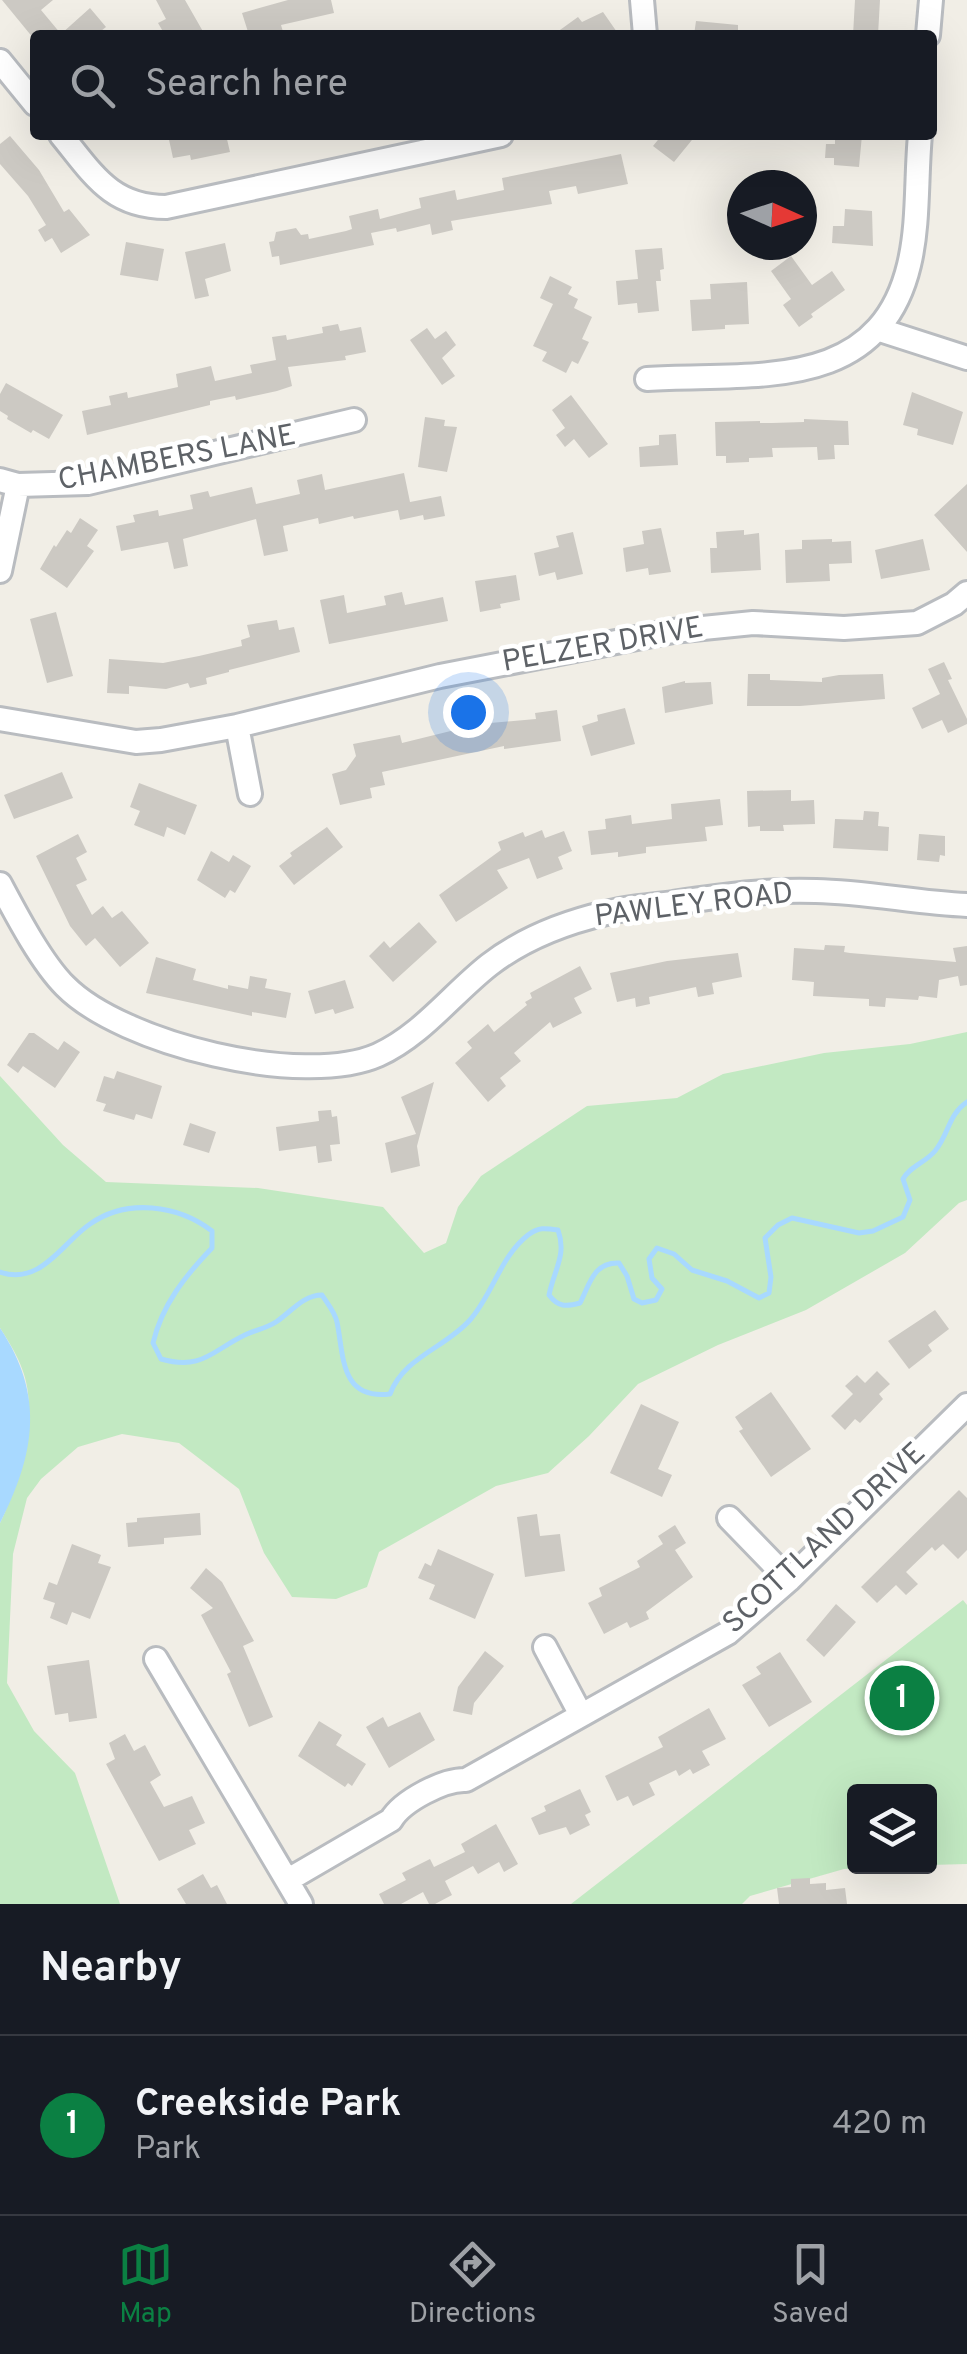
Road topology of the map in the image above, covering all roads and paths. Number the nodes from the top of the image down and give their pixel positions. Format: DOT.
graph roads {
  1 [pos="642,0"];
  2 [pos="931,0"];
  3 [pos="645,30"];
  4 [pos="928,30"];
  5 [pos="0,61"];
  6 [pos="30,98"];
  7 [pos="65,140"];
  8 [pos="478,140"];
  9 [pos="920,140"];
  10 [pos="880,330"];
  11 [pos="967,358"];
  12 [pos="647,379"];
  13 [pos="354,420"];
  14 [pos="9,482"];
  15 [pos="0,570"];
  16 [pos="967,593"];
  17 [pos="0,720"];
  18 [pos="237,726"];
  19 [pos="250,794"];
  20 [pos="0,884"];
  21 [pos="967,905"];
  22 [pos="8,921"];
  23 [pos="967,1405"];
  24 [pos="730,1518"];
  25 [pos="789,1580"];
  26 [pos="544,1647"];
  27 [pos="156,1659"];
  28 [pos="580,1715"];
  29 [pos="288,1880"];
  30 [pos="301,1904"];
  1 -- 3 [label="street"];
  2 -- 4 [label="street"];
  5 -- 6 [label="street"];
  7 -- 8 [label="street"];
  9 -- 10 [label="street"];
  10 -- 11 [label="street"];
  10 -- 12 [label="street"];
  13 -- 14 [label="street, CHAMBERS LANE"];
  14 -- 15 [label="street"];
  16 -- 18 [label="street, PELZER DRIVE"];
  17 -- 18 [label="street, PELZER DRIVE"];
  18 -- 19 [label="street"];
  20 -- 22 [label="street, PAWLEY ROAD"];
  21 -- 22 [label="street, PAWLEY ROAD"];
  23 -- 25 [label="street, SCOTTLAND DRIVE"];
  24 -- 25 [label="street"];
  25 -- 28 [label="street, SCOTTLAND DRIVE"];
  26 -- 28 [label="street"];
  27 -- 29 [label="street"];
  28 -- 29 [label="street, SCOTTLAND DRIVE"];
  29 -- 30 [label="street"];
}
